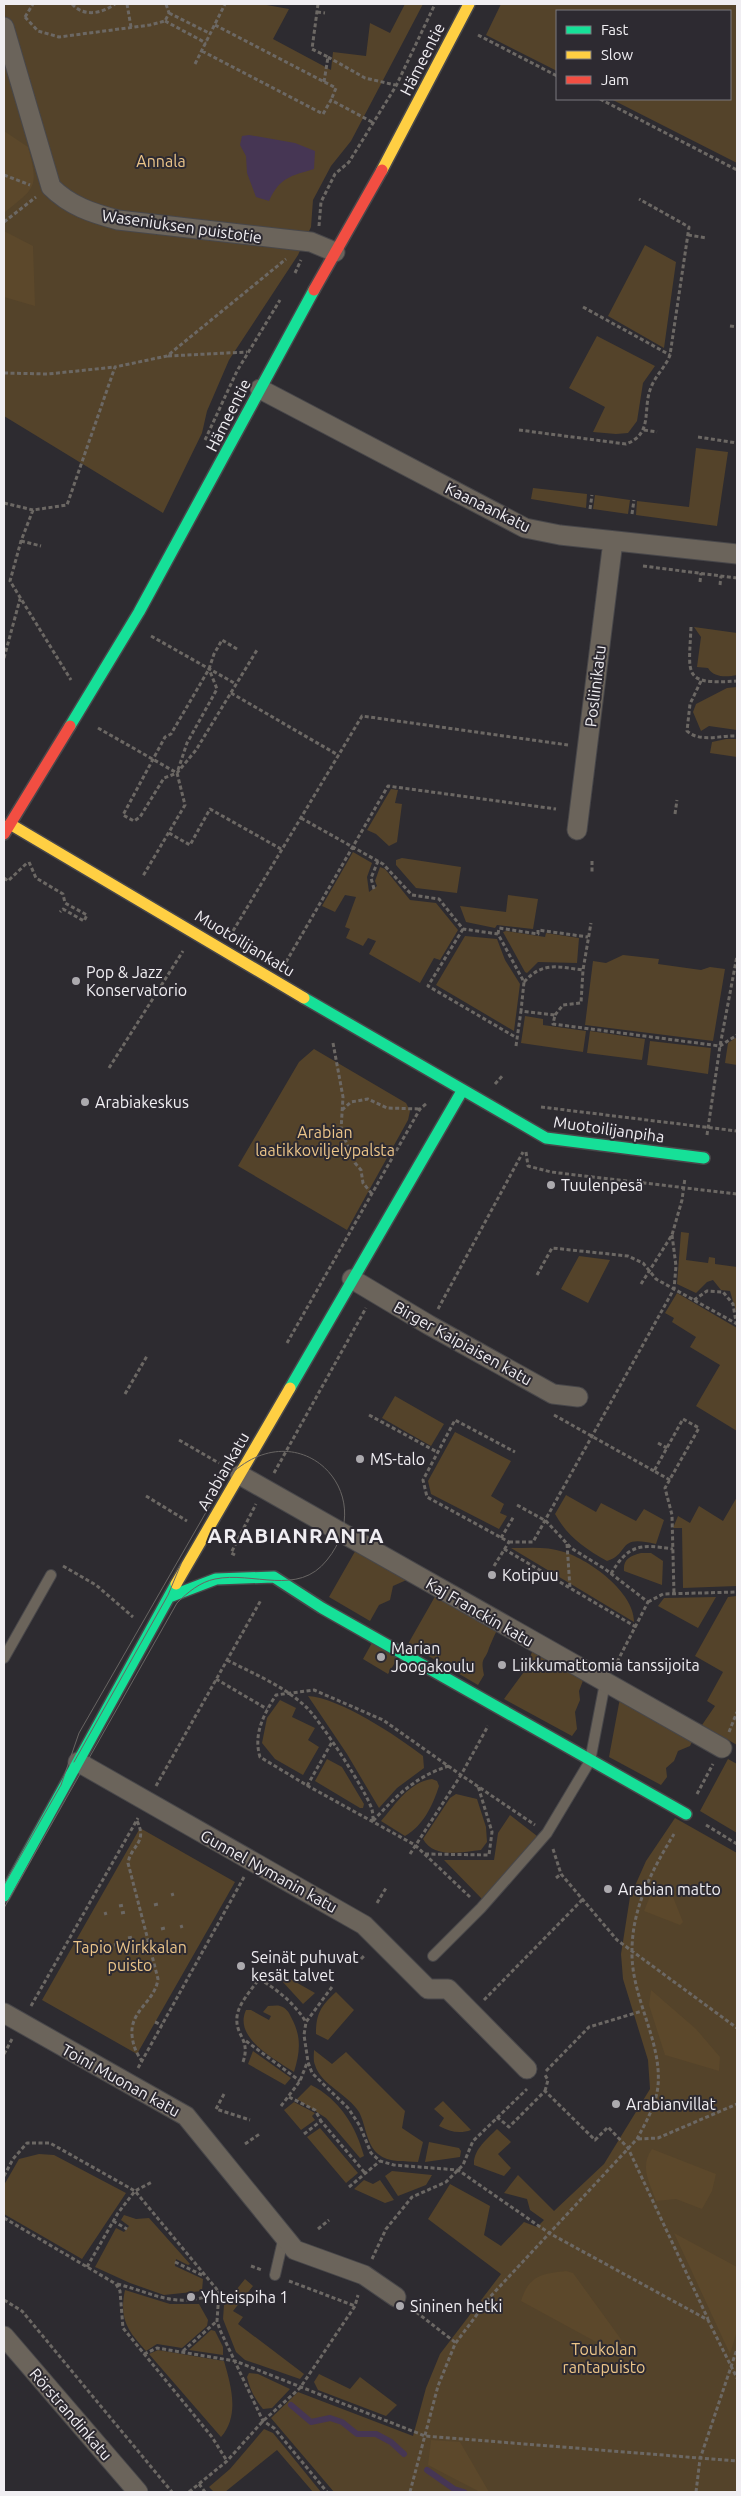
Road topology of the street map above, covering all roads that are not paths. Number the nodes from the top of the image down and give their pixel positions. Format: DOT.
graph roads {
  1 [pos="469,4"];
  2 [pos="4,28"];
  3 [pos="335,252"];
  4 [pos="260,389"];
  5 [pos="613,541"];
  6 [pos="737,554"];
  7 [pos="7,829"];
  8 [pos="577,830"];
  9 [pos="462,1091"];
  10 [pos="704,1158"];
  11 [pos="352,1279"];
  12 [pos="578,1397"];
  13 [pos="240,1475"];
  14 [pos="51,1575"];
  15 [pos="169,1597"];
  16 [pos="4,1658"];
  17 [pos="605,1683"];
  18 [pos="722,1748"];
  19 [pos="590,1761"];
  20 [pos="78,1762"];
  21 [pos="686,1814"];
  22 [pos="4,1896"];
  23 [pos="433,1956"];
  24 [pos="4,2013"];
  25 [pos="535,2076"];
  26 [pos="284,2236"];
  27 [pos="275,2275"];
  28 [pos="396,2297"];
  29 [pos="4,2336"];
  30 [pos="138,2492"];
  1 -- 3 [label="street, Hämeentie"];
  2 -- 3 [label="street, Waseniuksen puistotie"];
  3 -- 4 [label="street, Hämeentie"];
  4 -- 5 [label="street, Kaanaankatu"];
  4 -- 7 [label="street, Hämeentie"];
  5 -- 6 [label="street, Kaanaankatu"];
  5 -- 8 [label="street, Posliinikatu"];
  7 -- 9 [label="street, Muotoilijankatu"];
  9 -- 10 [label="street, Muotoilijanpiha"];
  9 -- 11 [label="street, Arabiankatu"];
  11 -- 12 [label="street, Birger Kaipiaisen katu"];
  11 -- 13 [label="street, Arabiankatu"];
  13 -- 15 [label="street, Arabiankatu"];
  13 -- 17 [label="street, Kaj Franckin katu"];
  14 -- 16 [label="lane"];
  15 -- 19 [label="street"];
  15 -- 20 [label="street, Arabiankatu"];
  17 -- 18 [label="street, Kaj Franckin katu"];
  17 -- 19 [label="lane"];
  19 -- 21 [label="street"];
  19 -- 23 [label="lane"];
  20 -- 22 [label="street, Arabiankatu"];
  20 -- 25 [label="street, Gunnel Nymanin katu"];
  24 -- 26 [label="street, Toini Muonan katu"];
  26 -- 27 [label="lane"];
  26 -- 28 [label="street, Toini Muonan katu"];
  29 -- 30 [label="street, Rörstrandinkatu"];
}
